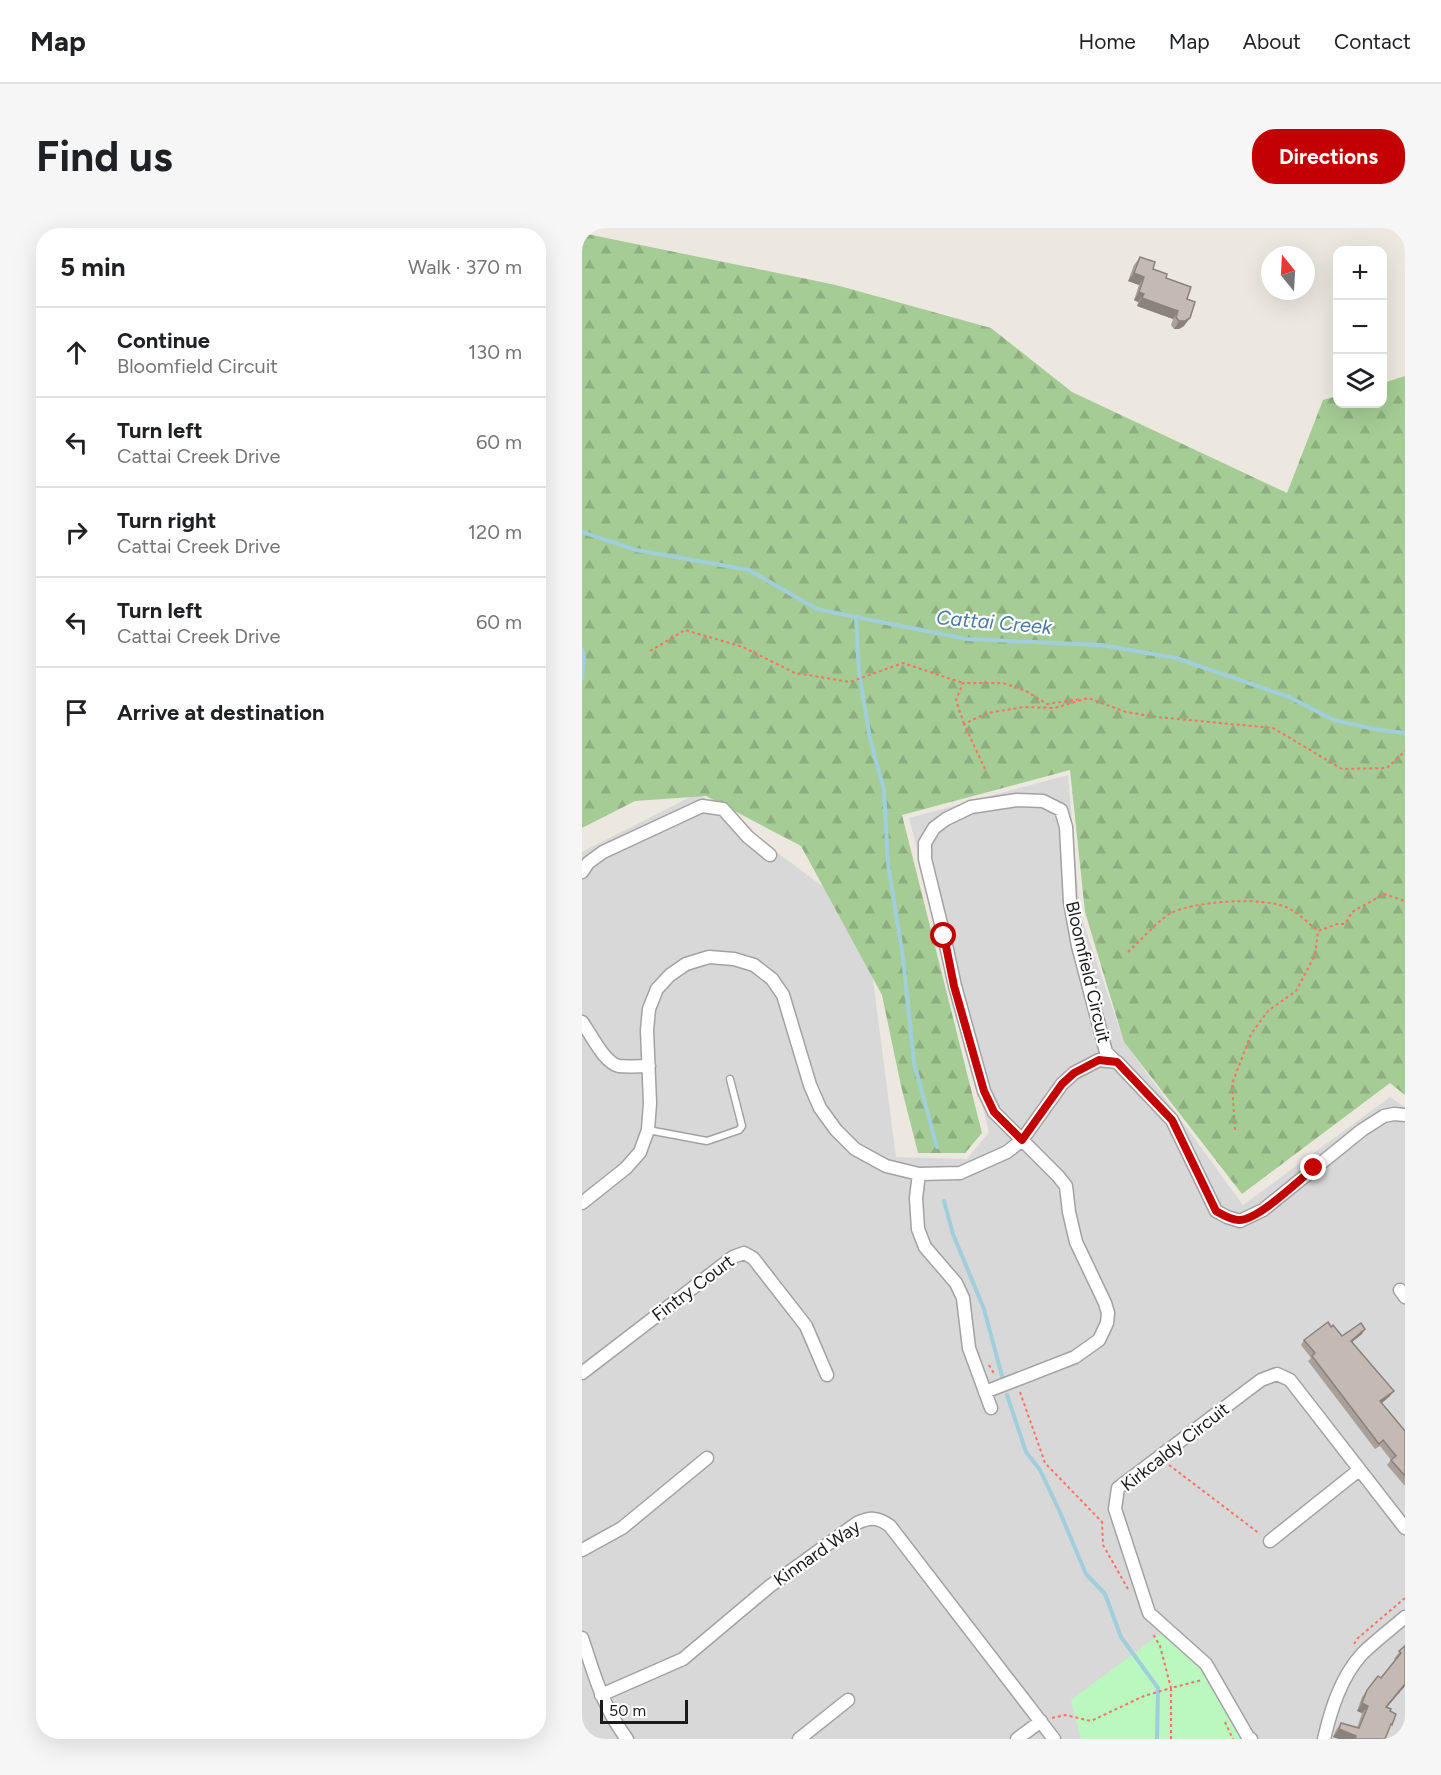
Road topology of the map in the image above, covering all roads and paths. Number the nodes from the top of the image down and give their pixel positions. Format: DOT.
graph roads {
  1 [pos="650,651"];
  2 [pos="963,683"];
  3 [pos="1088,698"];
  4 [pos="964,724"];
  5 [pos="1405,751"];
  6 [pos="985,769"];
  7 [pos="770,855"];
  8 [pos="582,872"];
  9 [pos="1405,901"];
  10 [pos="1318,931"];
  11 [pos="1128,952"];
  12 [pos="582,1022"];
  13 [pos="1117,1062"];
  14 [pos="649,1066"];
  15 [pos="730,1079"];
  16 [pos="1405,1115"];
  17 [pos="648,1130"];
  18 [pos="1235,1130"];
  19 [pos="1022,1140"];
  20 [pos="919,1174"];
  21 [pos="582,1203"];
  22 [pos="582,1373"];
  23 [pos="827,1375"];
  24 [pos="1016,1381"];
  25 [pos="985,1392"];
  26 [pos="991,1408"];
  27 [pos="1159,1457"];
  28 [pos="707,1458"];
  29 [pos="1359,1470"];
  30 [pos="1405,1528"];
  31 [pos="1270,1541"];
  32 [pos="582,1550"];
  33 [pos="1129,1591"];
  34 [pos="1405,1617"];
  35 [pos="1150,1628"];
  36 [pos="582,1638"];
  37 [pos="1202,1680"];
  38 [pos="1170,1688"];
  39 [pos="601,1695"];
  40 [pos="848,1700"];
  41 [pos="1223,1719"];
  42 [pos="1041,1720"];
  43 [pos="627,1739"];
  44 [pos="799,1739"];
  45 [pos="1017,1739"];
  46 [pos="1054,1739"];
  47 [pos="1171,1739"];
  48 [pos="1233,1739"];
  49 [pos="1251,1739"];
  50 [pos="1324,1739"];
  1 -- 2 [label="path"];
  2 -- 3 [label="path"];
  2 -- 4 [label="path"];
  3 -- 4 [label="path"];
  3 -- 5 [label="path"];
  4 -- 6 [label="path"];
  7 -- 8 [label="street"];
  9 -- 10 [label="path"];
  10 -- 11 [label="path"];
  10 -- 18 [label="path"];
  12 -- 14 [label="street"];
  13 -- 16 [label="street"];
  13 -- 19 [label="street"];
  13 -- 19 [label="street, Bloomfield Circuit"];
  14 -- 17 [label="street"];
  14 -- 20 [label="street"];
  15 -- 17 [label="lane"];
  17 -- 21 [label="street"];
  19 -- 20 [label="street"];
  19 -- 24 [label="street"];
  20 -- 25 [label="street"];
  22 -- 23 [label="street, Fintry Court"];
  24 -- 25 [label="street"];
  24 -- 33 [label="path"];
  25 -- 26 [label="street"];
  27 -- 29 [label="street, Kirkcaldy Circuit"];
  27 -- 31 [label="path"];
  27 -- 49 [label="street, Kirkcaldy Circuit"];
  28 -- 32 [label="street"];
  29 -- 30 [label="street, Kirkcaldy Circuit"];
  29 -- 31 [label="street"];
  34 -- 50 [label="street"];
  35 -- 38 [label="path"];
  36 -- 39 [label="street"];
  37 -- 38 [label="path"];
  38 -- 42 [label="path"];
  38 -- 47 [label="path"];
  39 -- 42 [label="street, Kinnard Way"];
  39 -- 43 [label="street"];
  40 -- 44 [label="street"];
  41 -- 48 [label="path"];
  42 -- 45 [label="street"];
  42 -- 46 [label="street, Kinnard Way"];
}
